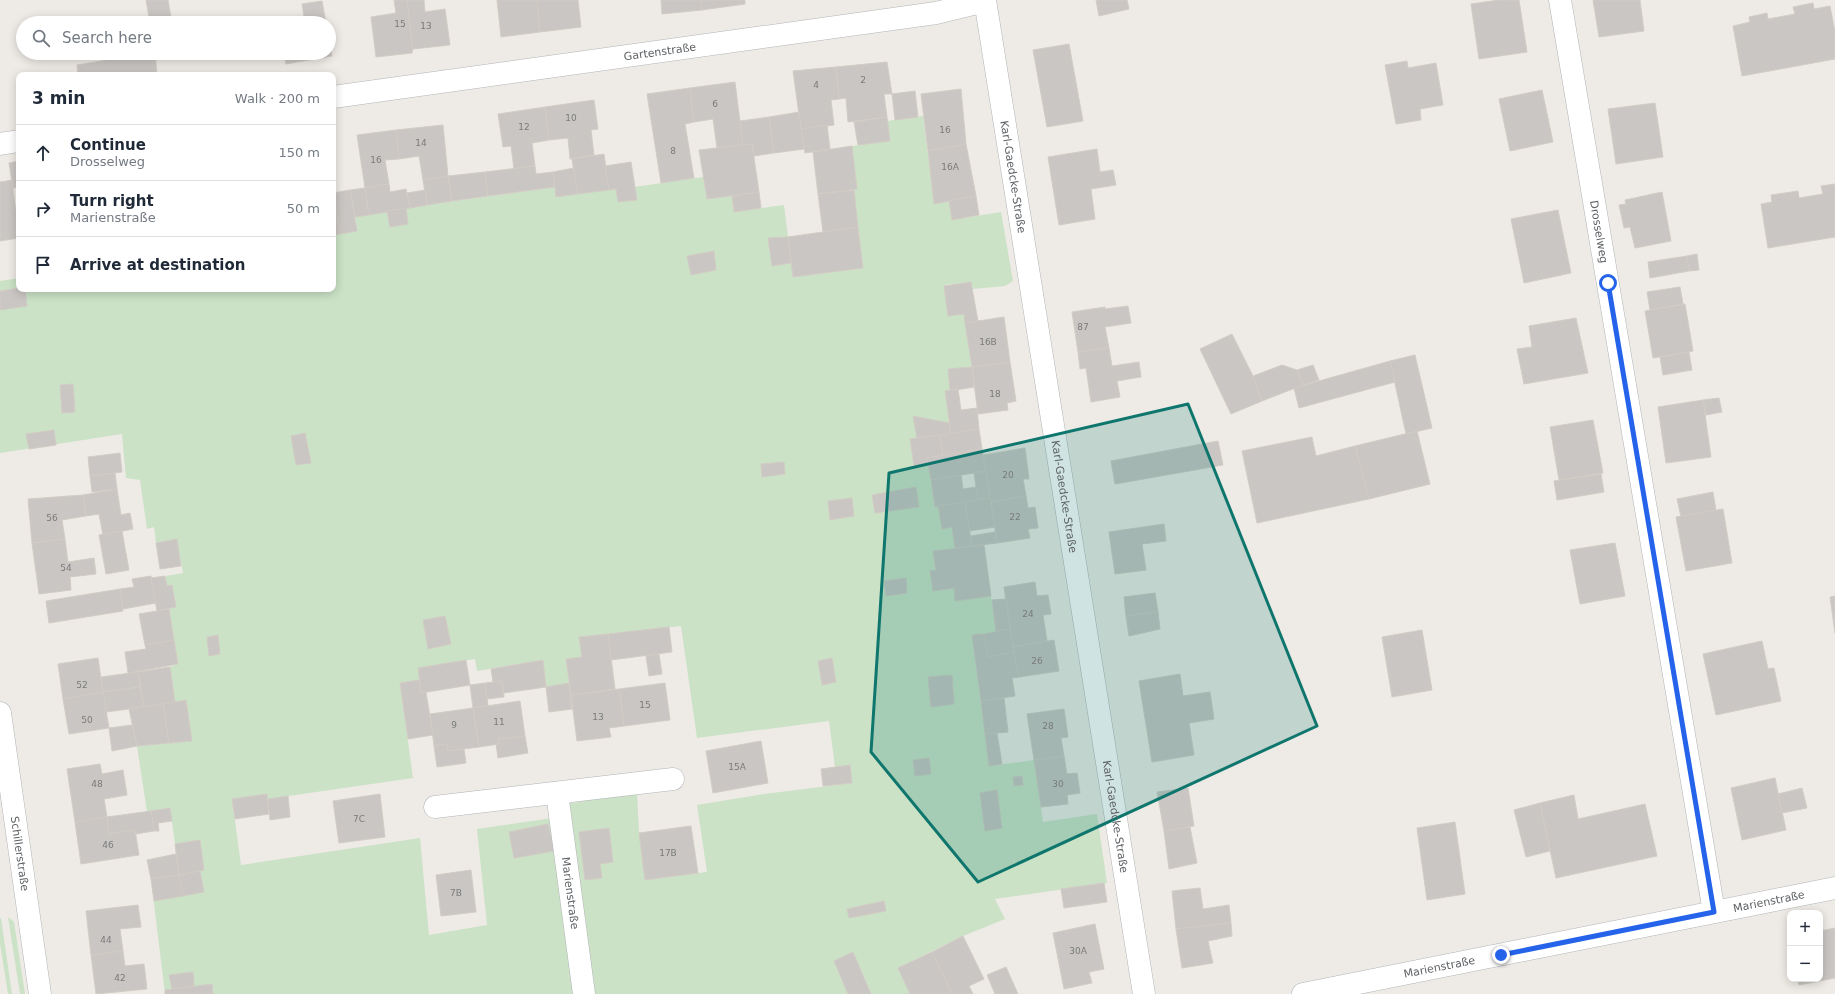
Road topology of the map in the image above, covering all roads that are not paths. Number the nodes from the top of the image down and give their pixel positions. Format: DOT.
graph roads {
  1 [pos="985,0"];
  2 [pos="1560,0"];
  3 [pos="336,97"];
  4 [pos="16,141"];
  5 [pos="0,144"];
  6 [pos="0,713"];
  7 [pos="673,779"];
  8 [pos="557,793"];
  9 [pos="435,807"];
  10 [pos="1835,888"];
  11 [pos="1714,912"];
  12 [pos="40,994"];
  13 [pos="584,994"];
  14 [pos="1144,994"];
  15 [pos="1303,994"];
  1 -- 3 [label="street, Gartenstraße"];
  1 -- 14 [label="street, Karl-Gaedcke-Straße"];
  2 -- 11 [label="street, Drosselweg"];
  4 -- 5 [label="street"];
  6 -- 12 [label="street, Schillerstraße"];
  7 -- 8 [label="street"];
  8 -- 9 [label="street"];
  8 -- 13 [label="street, Marienstraße"];
  10 -- 11 [label="street, Marienstraße"];
  11 -- 15 [label="street, Marienstraße"];
}
